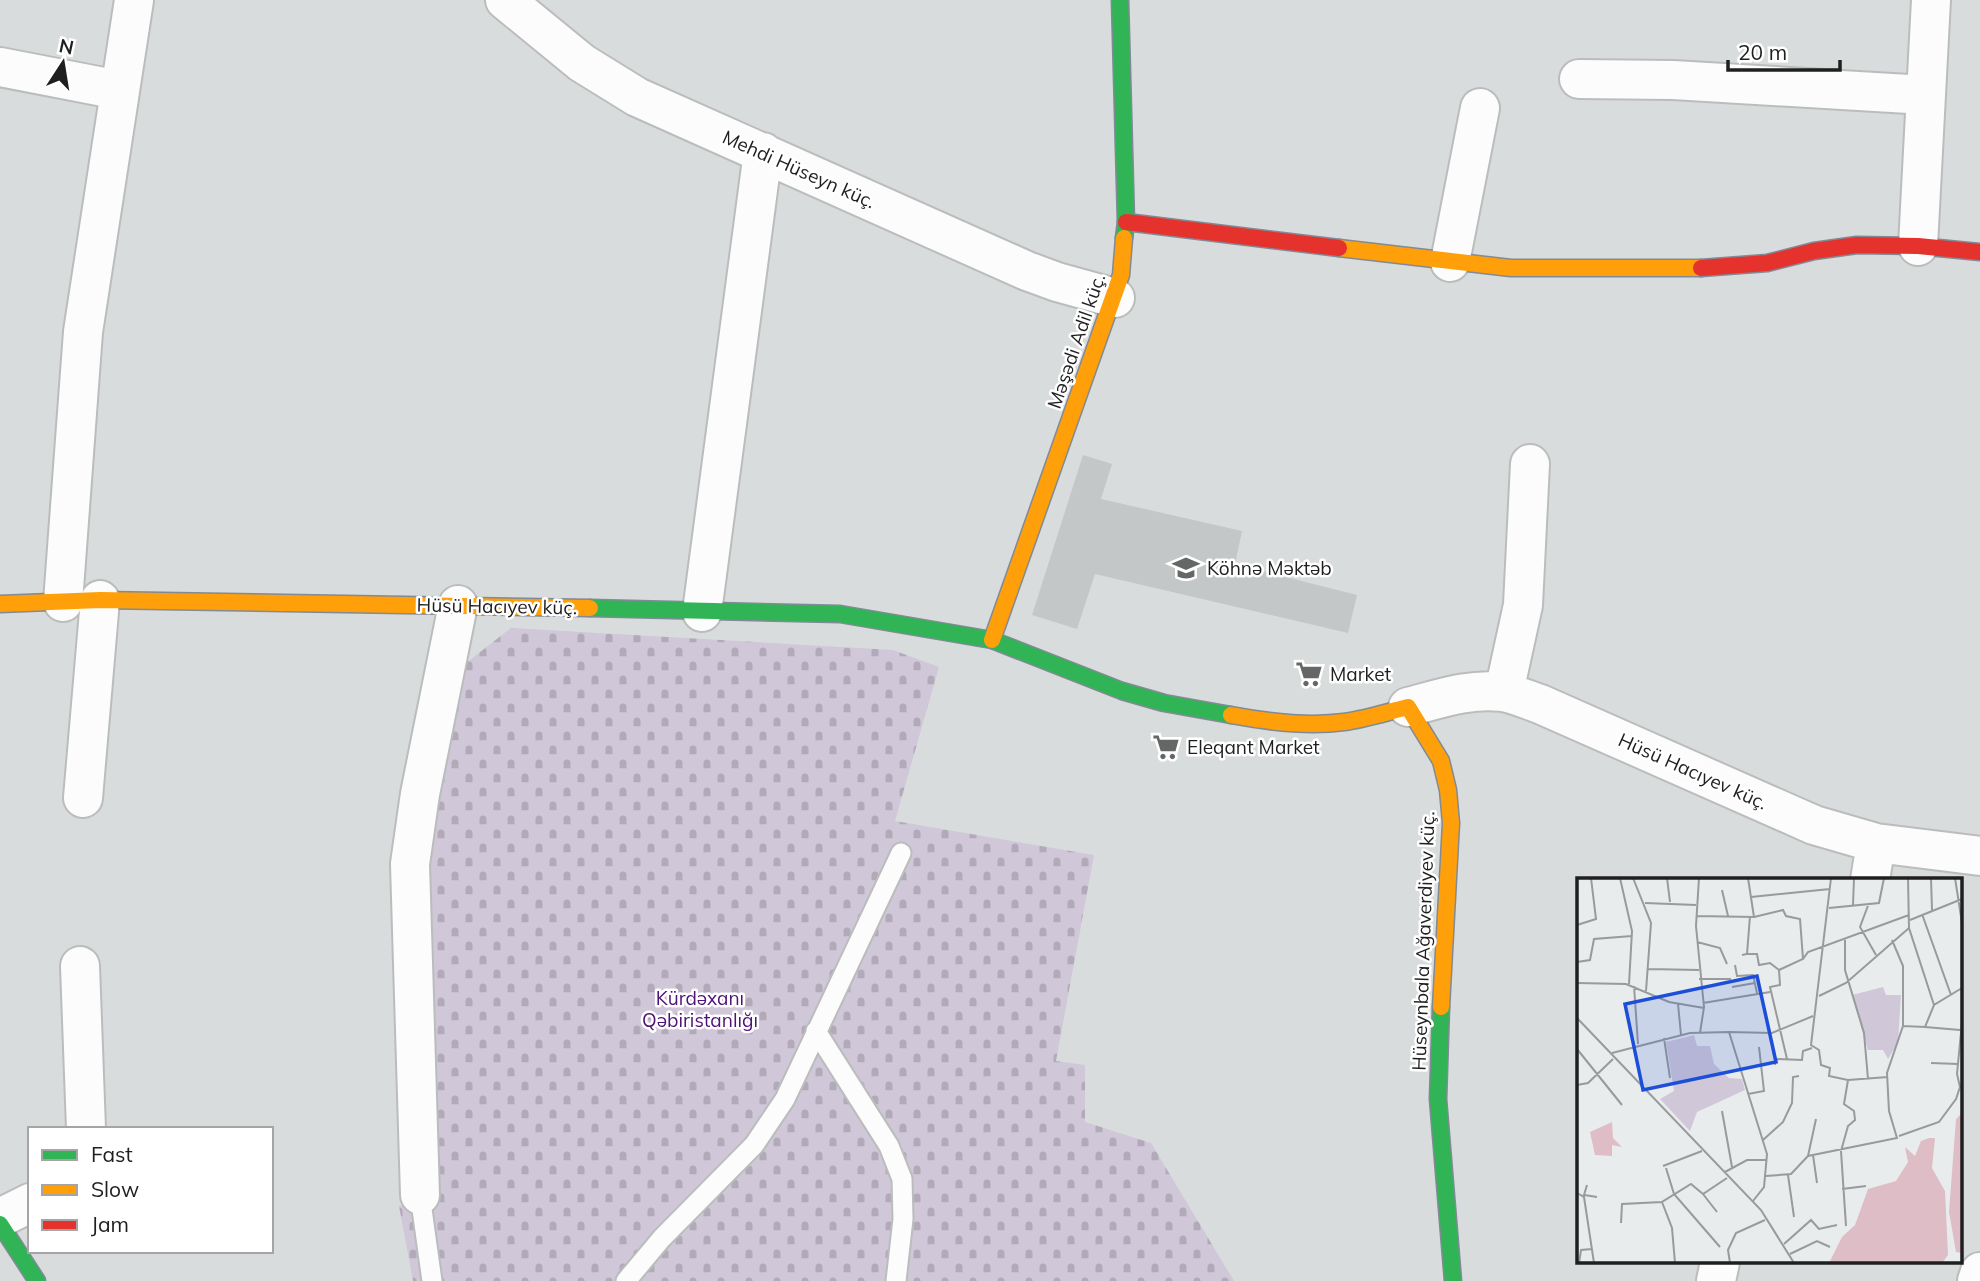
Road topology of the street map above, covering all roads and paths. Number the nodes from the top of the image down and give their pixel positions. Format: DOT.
graph roads {
  1 [pos="134,0"];
  2 [pos="505,0"];
  3 [pos="1120,0"];
  4 [pos="1931,0"];
  5 [pos="0,67"];
  6 [pos="1579,79"];
  7 [pos="119,90"];
  8 [pos="1926,95"];
  9 [pos="1479,108"];
  10 [pos="764,152"];
  11 [pos="1126,222"];
  12 [pos="1917,246"];
  13 [pos="1980,252"];
  14 [pos="1450,262"];
  15 [pos="1115,298"];
  16 [pos="1530,464"];
  17 [pos="81,601"];
  18 [pos="0,604"];
  19 [pos="458,605"];
  20 [pos="702,612"];
  21 [pos="992,640"];
  22 [pos="1504,692"];
  23 [pos="1408,707"];
  24 [pos="83,798"];
  25 [pos="1875,843"];
  26 [pos="901,853"];
  27 [pos="1980,856"];
  28 [pos="1870,878"];
  29 [pos="80,965"];
  30 [pos="817,1031"];
  31 [pos="86,1127"];
  32 [pos="420,1195"];
  33 [pos="28,1204"];
  34 [pos="0,1218"];
  35 [pos="0,1224"];
  36 [pos="1980,1272"];
  37 [pos="37,1281"];
  38 [pos="432,1281"];
  39 [pos="626,1281"];
  40 [pos="896,1281"];
  41 [pos="1452,1281"];
  42 [pos="1977,1281"];
  1 -- 7 [label="street"];
  2 -- 10 [label="street, Mehdi Hüseyn küç."];
  3 -- 11 [label="street, Məşədi Adil küç."];
  4 -- 8 [label="street"];
  5 -- 7 [label="street"];
  6 -- 8 [label="street"];
  7 -- 17 [label="street"];
  8 -- 12 [label="street"];
  9 -- 14 [label="street"];
  10 -- 15 [label="street, Mehdi Hüseyn küç."];
  10 -- 20 [label="street"];
  11 -- 14 [label="street"];
  11 -- 15 [label="street, Məşədi Adil küç."];
  12 -- 13 [label="street"];
  12 -- 14 [label="street"];
  15 -- 21 [label="street, Məşədi Adil küç."];
  16 -- 22 [label="street"];
  17 -- 18 [label="street, Hüsü Hacıyev küç."];
  17 -- 19 [label="street, Hüsü Hacıyev küç."];
  17 -- 24 [label="street"];
  19 -- 20 [label="street, Hüsü Hacıyev küç."];
  19 -- 32 [label="street"];
  20 -- 21 [label="street, Hüsü Hacıyev küç."];
  21 -- 23 [label="street"];
  22 -- 23 [label="street, Hüsü Hacıyev küç."];
  22 -- 25 [label="street, Hüsü Hacıyev küç."];
  23 -- 41 [label="street, Hüseynbala Ağaverdiyev küç."];
  25 -- 27 [label="street, Hüsü Hacıyev küç."];
  25 -- 28 [label="street"];
  26 -- 30 [label="lane"];
  29 -- 31 [label="street"];
  30 -- 39 [label="lane"];
  30 -- 40 [label="lane"];
  32 -- 38 [label="lane"];
  33 -- 34 [label="street"];
  35 -- 37 [label="street"];
  36 -- 42 [label="street"];
}
